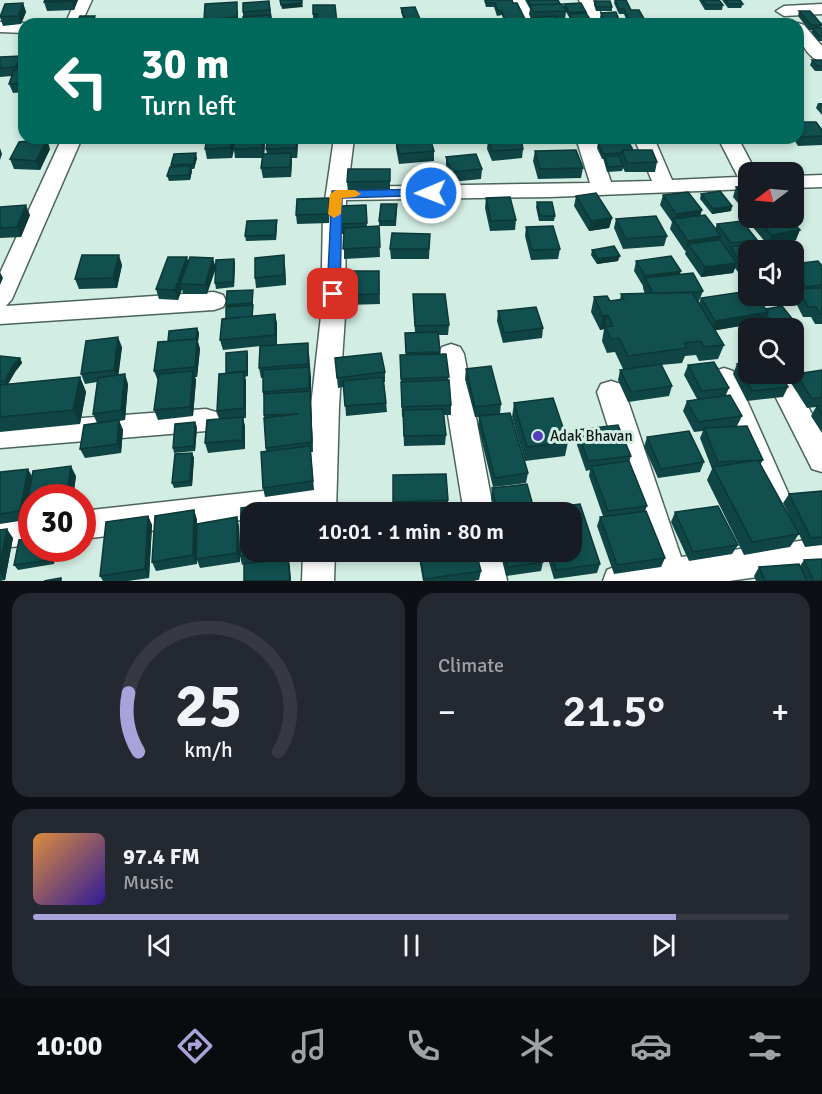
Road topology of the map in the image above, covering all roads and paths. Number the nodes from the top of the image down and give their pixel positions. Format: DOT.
graph roads {
  1 [pos="84,0"];
  2 [pos="520,0"];
  3 [pos="587,0"];
  4 [pos="780,5"];
  5 [pos="822,9"];
  6 [pos="76,18"];
  7 [pos="527,18"];
  8 [pos="594,18"];
  9 [pos="791,18"];
  10 [pos="0,27"];
  11 [pos="18,27"];
  12 [pos="804,35"];
  13 [pos="822,57"];
  14 [pos="69,144"];
  15 [pos="343,144"];
  16 [pos="588,144"];
  17 [pos="647,144"];
  18 [pos="731,144"];
  19 [pos="740,162"];
  20 [pos="822,181"];
  21 [pos="804,182"];
  22 [pos="738,183"];
  23 [pos="664,185"];
  24 [pos="602,189"];
  25 [pos="336,194"];
  26 [pos="0,299"];
  27 [pos="214,301"];
  28 [pos="0,315"];
  29 [pos="451,354"];
  30 [pos="724,378"];
  31 [pos="782,384"];
  32 [pos="611,392"];
  33 [pos="206,420"];
  34 [pos="0,436"];
  35 [pos="822,460"];
  36 [pos="321,502"];
  37 [pos="477,502"];
  38 [pos="240,512"];
  39 [pos="96,524"];
  40 [pos="18,532"];
  41 [pos="0,534"];
  42 [pos="800,542"];
  43 [pos="319,562"];
  44 [pos="488,562"];
  45 [pos="671,574"];
  46 [pos="318,581"];
  47 [pos="491,581"];
  48 [pos="619,581"];
  1 -- 6 [label="street"];
  2 -- 7 [label="street"];
  3 -- 8 [label="street"];
  4 -- 5 [label="street"];
  4 -- 9 [label="street"];
  10 -- 11 [label="street"];
  12 -- 13 [label="street"];
  14 -- 26 [label="street"];
  15 -- 25 [label="street"];
  16 -- 24 [label="street"];
  17 -- 23 [label="street"];
  18 -- 19 [label="street"];
  20 -- 21 [label="street"];
  22 -- 23 [label="street"];
  23 -- 24 [label="street"];
  24 -- 25 [label="street"];
  25 -- 36 [label="street"];
  27 -- 28 [label="street"];
  29 -- 37 [label="street"];
  30 -- 42 [label="street"];
  31 -- 35 [label="street"];
  32 -- 45 [label="street"];
  33 -- 34 [label="street"];
  38 -- 39 [label="street"];
  40 -- 41 [label="street"];
  42 -- 45 [label="street"];
  43 -- 46 [label="street"];
  44 -- 47 [label="street"];
  45 -- 48 [label="street"];
}
